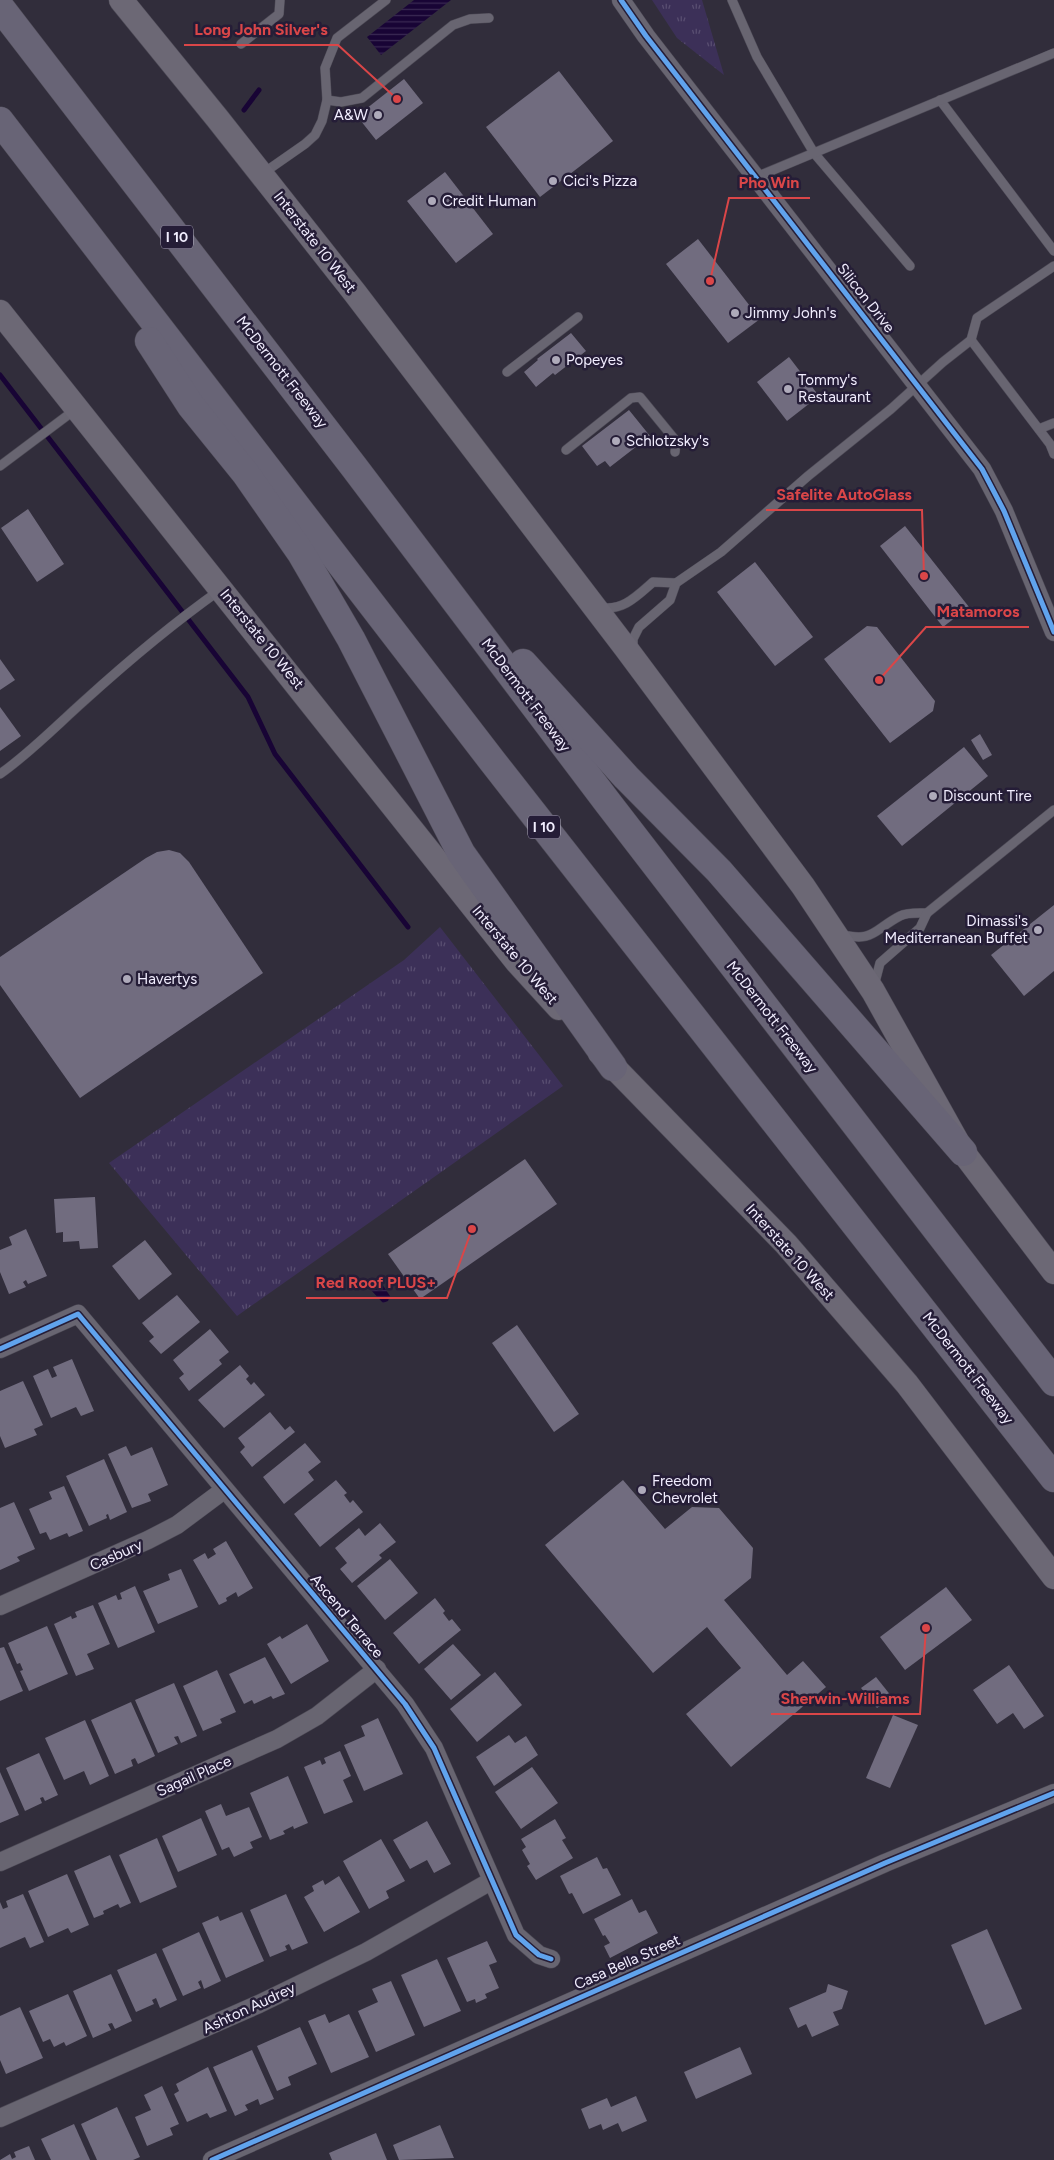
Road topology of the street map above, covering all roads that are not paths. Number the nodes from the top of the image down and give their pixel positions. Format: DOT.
graph roads {
  1 [pos="121,0"];
  2 [pos="280,0"];
  3 [pos="386,0"];
  4 [pos="621,0"];
  5 [pos="732,0"];
  6 [pos="0,7"];
  7 [pos="489,18"];
  8 [pos="241,44"];
  9 [pos="1054,53"];
  10 [pos="327,100"];
  11 [pos="940,100"];
  12 [pos="0,121"];
  13 [pos="814,153"];
  14 [pos="40,172"];
  15 [pos="262,175"];
  16 [pos="756,177"];
  17 [pos="1054,251"];
  18 [pos="910,266"];
  19 [pos="1054,266"];
  20 [pos="0,312"];
  21 [pos="578,317"];
  22 [pos="972,340"];
  23 [pos="507,372"];
  24 [pos="918,385"];
  25 [pos="76,409"];
  26 [pos="1054,423"];
  27 [pos="1039,429"];
  28 [pos="566,450"];
  29 [pos="674,452"];
  30 [pos="1054,454"];
  31 [pos="0,466"];
  32 [pos="354,466"];
  33 [pos="676,583"];
  34 [pos="221,589"];
  35 [pos="594,606"];
  36 [pos="1054,632"];
  37 [pos="635,660"];
  38 [pos="0,774"];
  39 [pos="1054,810"];
  40 [pos="927,913"];
  41 [pos="834,932"];
  42 [pos="873,991"];
  43 [pos="613,1067"];
  44 [pos="964,1152"];
  45 [pos="1054,1272"];
  46 [pos="0,1349"];
  47 [pos="1054,1382"];
  48 [pos="1054,1478"];
  49 [pos="224,1490"];
  50 [pos="1054,1577"];
  51 [pos="0,1606"];
  52 [pos="377,1670"];
  53 [pos="1054,1793"];
  54 [pos="0,1862"];
  55 [pos="491,1881"];
  56 [pos="551,1959"];
  57 [pos="0,2118"];
  58 [pos="212,2160"];
  1 -- 15 [label="main road, Interstate 10 West"];
  2 -- 8 [label="lane"];
  3 -- 10 [label="lane"];
  4 -- 16 [label="street, Silicon Drive"];
  5 -- 13 [label="lane"];
  6 -- 32 [label="highway, McDermott Freeway / I 10"];
  7 -- 10 [label="lane"];
  9 -- 11 [label="lane"];
  10 -- 15 [label="lane"];
  11 -- 13 [label="lane"];
  11 -- 17 [label="lane"];
  12 -- 14 [label="highway, McDermott Freeway / I 10"];
  13 -- 16 [label="lane"];
  13 -- 18 [label="lane"];
  14 -- 43 [label="highway"];
  14 -- 48 [label="highway, McDermott Freeway / I 10"];
  15 -- 35 [label="main road, Interstate 10 West"];
  16 -- 24 [label="street, Silicon Drive"];
  19 -- 22 [label="lane"];
  20 -- 25 [label="main road, Interstate 10 West"];
  21 -- 23 [label="lane"];
  22 -- 24 [label="lane"];
  22 -- 27 [label="lane"];
  24 -- 33 [label="lane"];
  24 -- 36 [label="street, Silicon Drive"];
  25 -- 31 [label="lane"];
  25 -- 34 [label="main road, Interstate 10 West"];
  26 -- 27 [label="lane"];
  27 -- 30 [label="lane"];
  28 -- 29 [label="lane"];
  32 -- 44 [label="highway"];
  32 -- 47 [label="highway, McDermott Freeway / I 10"];
  33 -- 35 [label="lane"];
  33 -- 37 [label="lane"];
  34 -- 38 [label="lane"];
  34 -- 43 [label="main road, Interstate 10 West"];
  35 -- 37 [label="main road, Interstate 10 West"];
  37 -- 41 [label="main road, Interstate 10 West"];
  39 -- 40 [label="lane"];
  40 -- 41 [label="lane"];
  40 -- 42 [label="lane"];
  41 -- 42 [label="main road, Interstate 10 West"];
  42 -- 44 [label="main road, Interstate 10 West"];
  43 -- 50 [label="main road, Interstate 10 West"];
  44 -- 45 [label="main road, Interstate 10 West"];
  46 -- 49 [label="street, Ascend Terrace"];
  49 -- 51 [label="street, Casbury"];
  49 -- 52 [label="street, Ascend Terrace"];
  52 -- 54 [label="street, Sagail Place"];
  52 -- 55 [label="street, Ascend Terrace"];
  53 -- 58 [label="street, Casa Bella Street"];
  55 -- 56 [label="street, Ascend Terrace"];
  55 -- 57 [label="street, Ashton Audrey"];
}
